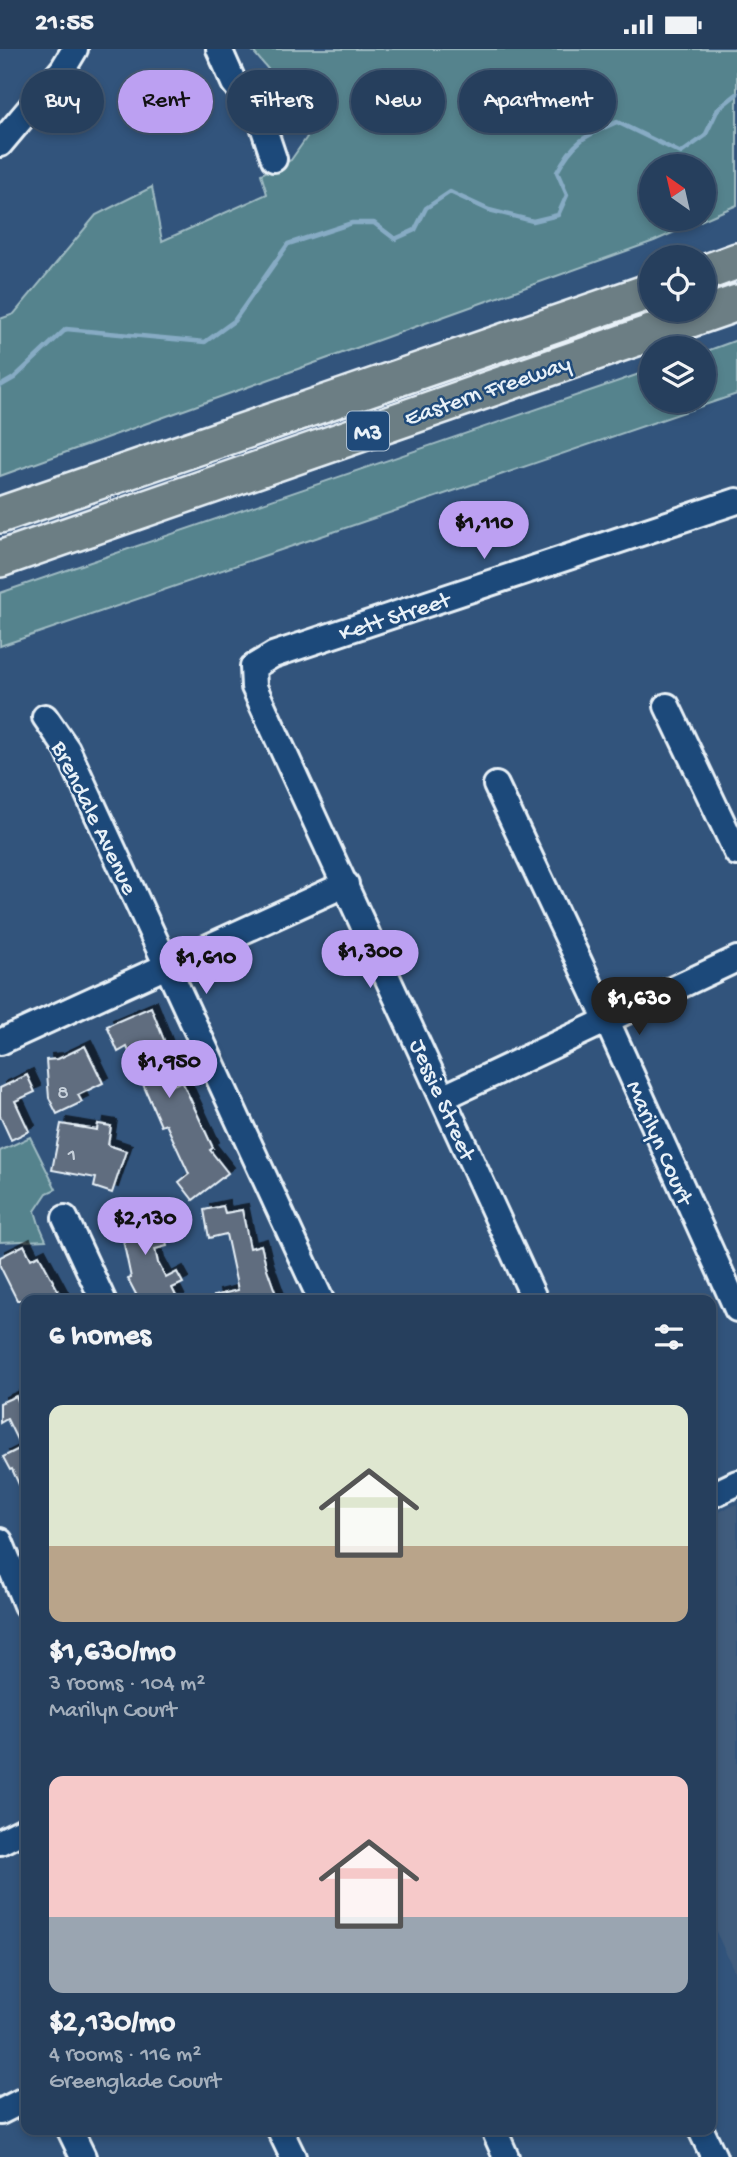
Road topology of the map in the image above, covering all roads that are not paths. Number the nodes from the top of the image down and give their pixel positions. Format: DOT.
graph roads {
  1 [pos="75,49"];
  2 [pos="219,49"];
  3 [pos="0,144"];
  4 [pos="274,159"];
  5 [pos="737,261"];
  6 [pos="716,269"];
  7 [pos="639,295"];
  8 [pos="737,303"];
  9 [pos="737,501"];
  10 [pos="0,516"];
  11 [pos="0,559"];
  12 [pos="253,667"];
  13 [pos="667,706"];
  14 [pos="45,717"];
  15 [pos="496,785"];
  16 [pos="737,853"];
  17 [pos="346,884"];
  18 [pos="737,959"];
  19 [pos="166,965"];
  20 [pos="607,1021"];
  21 [pos="0,1042"];
  22 [pos="444,1097"];
  23 [pos="65,1218"];
  24 [pos="101,1295"];
  25 [pos="319,1295"];
  26 [pos="533,1295"];
  27 [pos="737,1309"];
  28 [pos="737,1483"];
  29 [pos="716,1493"];
  30 [pos="0,1541"];
  31 [pos="21,1593"];
  32 [pos="21,1832"];
  33 [pos="0,1842"];
  34 [pos="21,2102"];
  35 [pos="0,2112"];
  36 [pos="72,2135"];
  37 [pos="282,2135"];
  38 [pos="496,2135"];
  39 [pos="703,2135"];
  40 [pos="83,2157"];
  41 [pos="293,2157"];
  42 [pos="506,2157"];
  43 [pos="713,2157"];
  1 -- 3 [label="street"];
  2 -- 4 [label="street"];
  5 -- 6 [label="highway"];
  7 -- 10 [label="highway, Eastern Freeway / M3"];
  8 -- 11 [label="highway, Eastern Freeway / M3"];
  9 -- 12 [label="street, Kett Street"];
  12 -- 17 [label="street, Jessie Street"];
  13 -- 16 [label="street"];
  14 -- 19 [label="street, Brendale Avenue"];
  15 -- 20 [label="street, Marilyn Court"];
  17 -- 19 [label="street"];
  17 -- 22 [label="street, Jessie Street"];
  18 -- 20 [label="street"];
  19 -- 21 [label="street"];
  19 -- 25 [label="street, Brendale Avenue"];
  20 -- 22 [label="street"];
  20 -- 27 [label="street, Marilyn Court"];
  22 -- 26 [label="street, Jessie Street"];
  23 -- 24 [label="street"];
  28 -- 29 [label="street"];
  30 -- 31 [label="street"];
  32 -- 33 [label="street"];
  34 -- 35 [label="street"];
  36 -- 40 [label="street"];
  37 -- 41 [label="street"];
  38 -- 42 [label="street"];
  39 -- 43 [label="street"];
}
